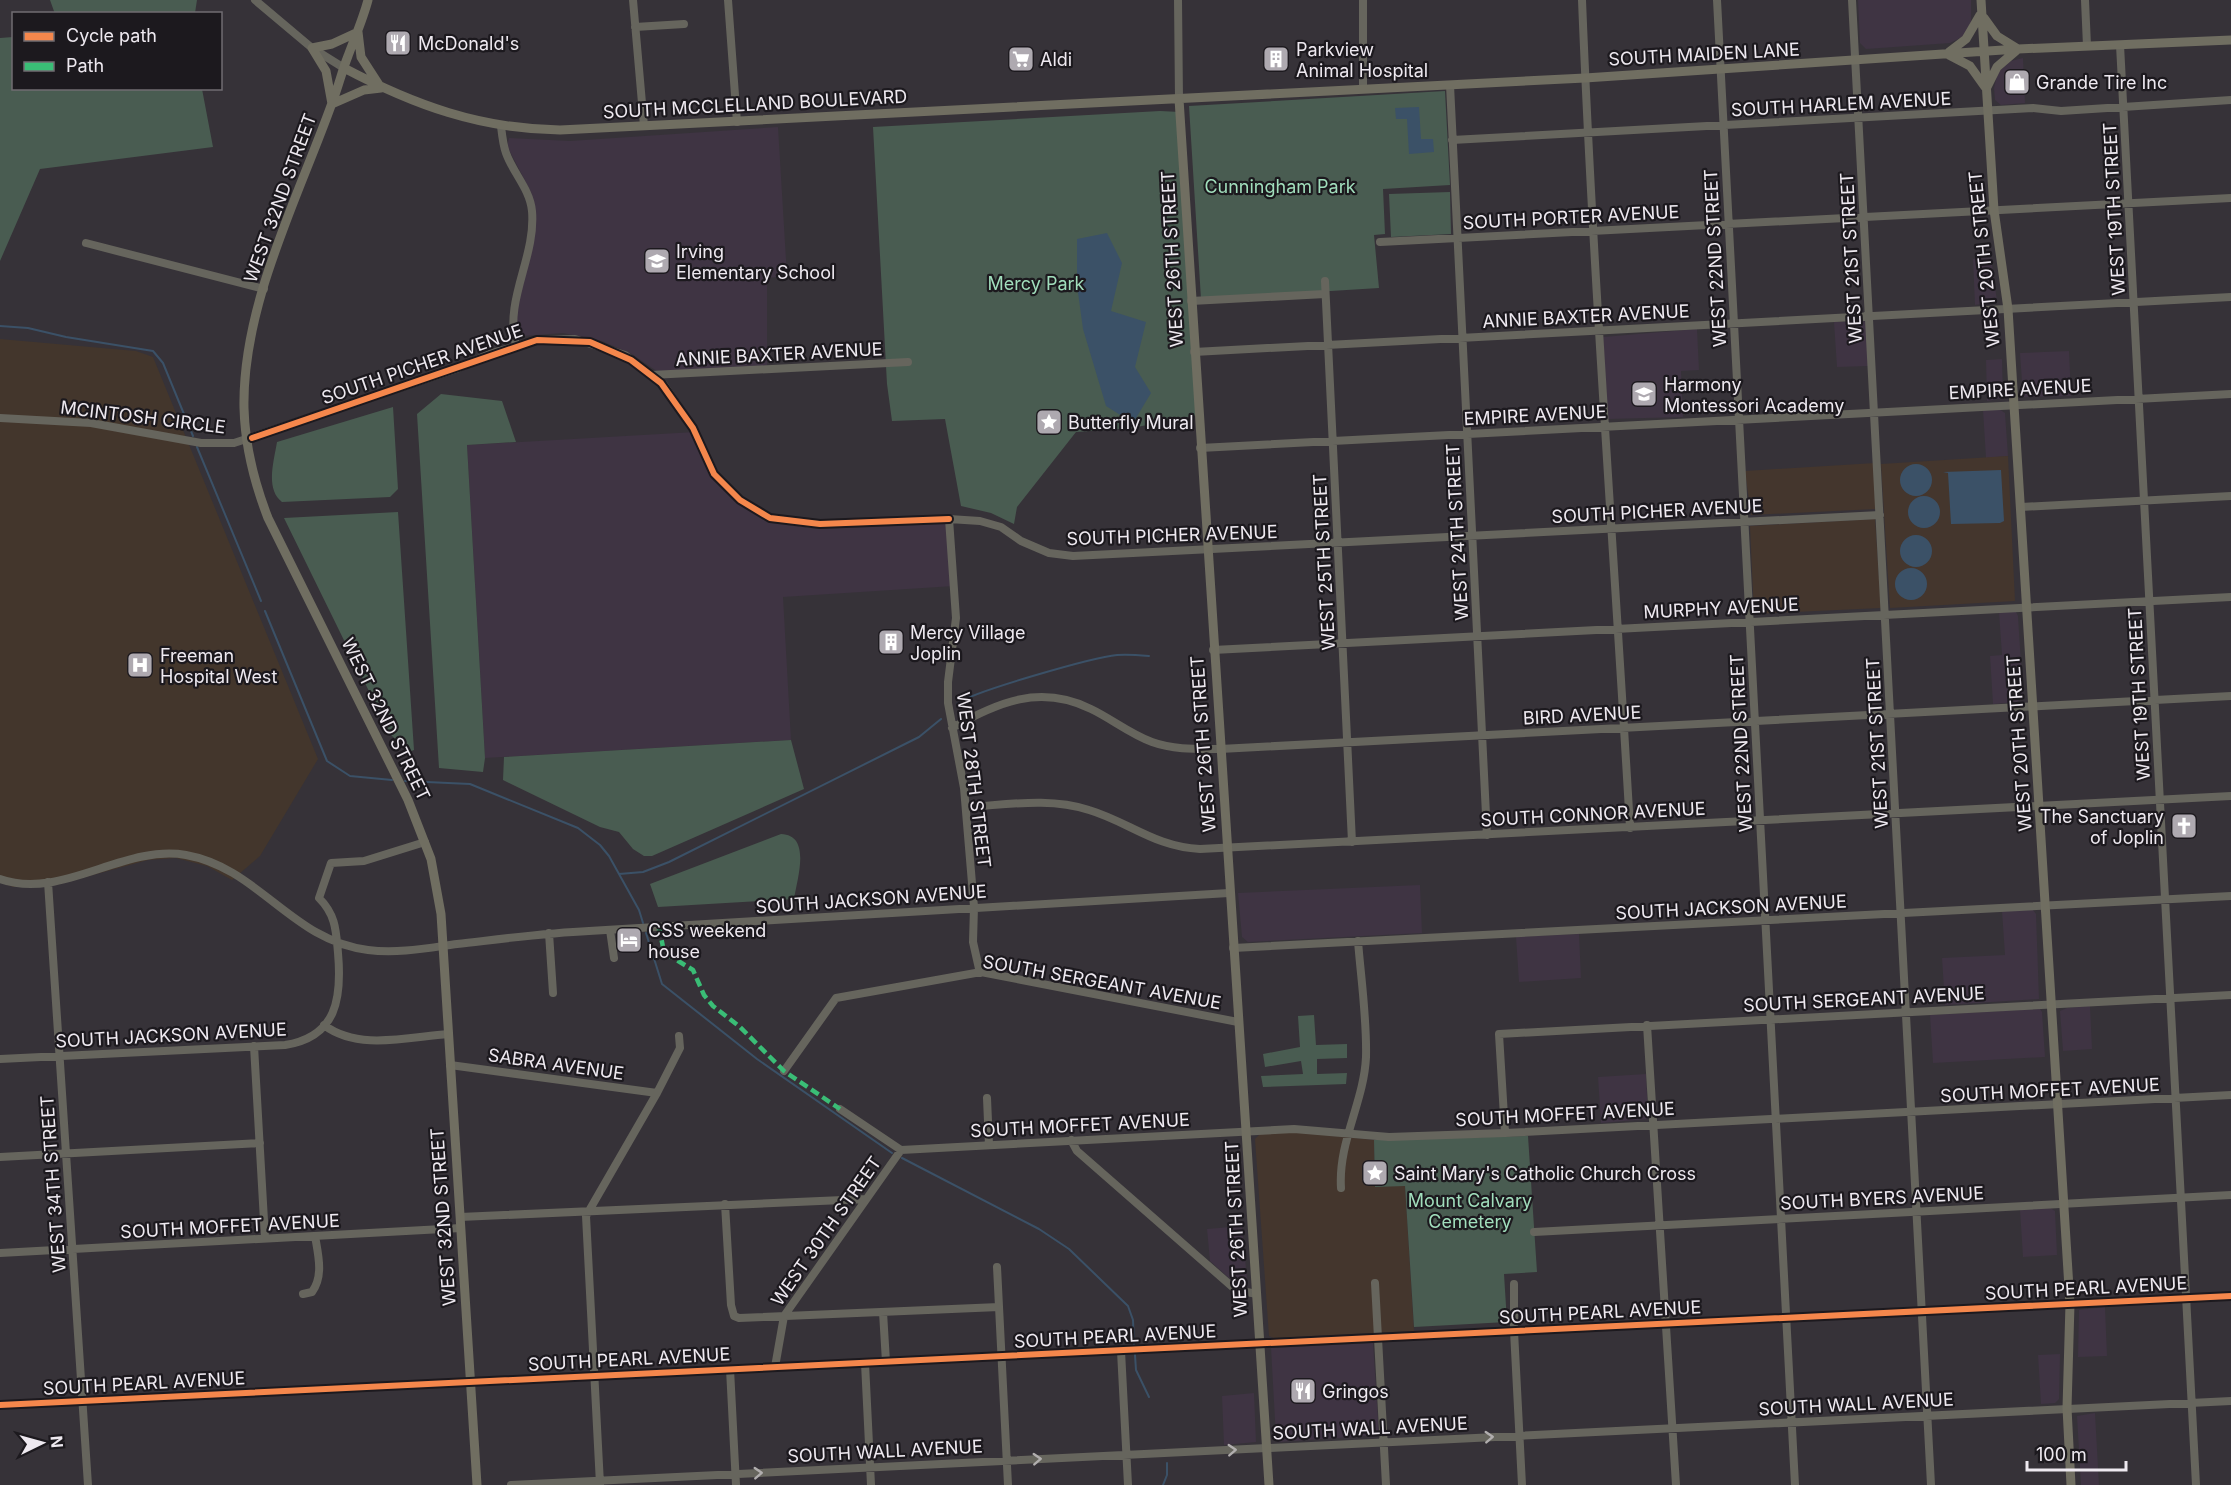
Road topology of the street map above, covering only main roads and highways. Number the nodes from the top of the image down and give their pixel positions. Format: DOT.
graph roads {
  1 [pos="368,0"];
  2 [pos="1981,0"];
  3 [pos="1982,13"];
  4 [pos="358,32"];
  5 [pos="2231,40"];
  6 [pos="2018,49"];
  7 [pos="1984,51"];
  8 [pos="1947,54"];
  9 [pos="344,68"];
  10 [pos="381,88"];
  11 [pos="1986,89"];
  12 [pos="1179,99"];
  13 [pos="332,104"];
  14 [pos="477,1485"];
  15 [pos="1269,1485"];
  16 [pos="2071,1485"];
  1 -- 4 [label="main road, WEST 32ND STREET"];
  2 -- 3 [label="main road, WEST 20TH STREET"];
  3 -- 6 [label="main road"];
  3 -- 7 [label="main road, WEST 20TH STREET"];
  3 -- 8 [label="main road"];
  4 -- 9 [label="main road, WEST 32ND STREET"];
  4 -- 10 [label="main road"];
  4 -- 13 [label="main road"];
  5 -- 6 [label="main road, SOUTH MAIDEN LANE"];
  6 -- 7 [label="main road, SOUTH MAIDEN LANE"];
  6 -- 11 [label="main road"];
  7 -- 8 [label="main road, SOUTH MAIDEN LANE"];
  7 -- 11 [label="main road, WEST 20TH STREET"];
  8 -- 11 [label="main road"];
  8 -- 12 [label="main road, SOUTH MAIDEN LANE"];
  9 -- 10 [label="main road, SOUTH MCCLELLAND BOULEVARD"];
  9 -- 13 [label="main road, WEST 32ND STREET"];
  10 -- 12 [label="main road, SOUTH MCCLELLAND BOULEVARD"];
  10 -- 13 [label="main road"];
  11 -- 16 [label="main road, WEST 20TH STREET"];
  12 -- 15 [label="main road, WEST 26TH STREET"];
  13 -- 14 [label="main road, WEST 32ND STREET"];
}
